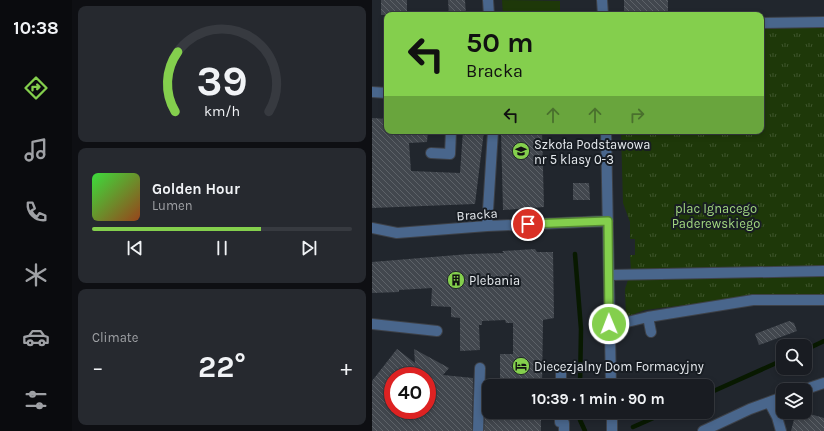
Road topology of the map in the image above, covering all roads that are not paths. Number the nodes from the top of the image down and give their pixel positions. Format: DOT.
graph roads {
  1 [pos="488,0"];
  2 [pos="602,0"];
  3 [pos="489,12"];
  4 [pos="603,12"];
  5 [pos="824,22"];
  6 [pos="764,23"];
  7 [pos="372,92"];
  8 [pos="384,93"];
  9 [pos="451,134"];
  10 [pos="493,134"];
  11 [pos="606,134"];
  12 [pos="431,153"];
  13 [pos="608,221"];
  14 [pos="487,226"];
  15 [pos="372,228"];
  16 [pos="824,271"];
  17 [pos="609,275"];
  18 [pos="824,300"];
  19 [pos="648,317"];
  20 [pos="372,324"];
  21 [pos="609,324"];
  22 [pos="437,332"];
  23 [pos="651,332"];
  24 [pos="480,368"];
  25 [pos="561,372"];
  26 [pos="561,379"];
  27 [pos="611,379"];
  28 [pos="824,383"];
  29 [pos="812,387"];
  30 [pos="776,400"];
  31 [pos="769,402"];
  32 [pos="560,419"];
  33 [pos="612,419"];
  34 [pos="478,431"];
  35 [pos="564,431"];
  36 [pos="612,431"];
  37 [pos="703,431"];
  38 [pos="781,431"];
  1 -- 3 [label="street"];
  2 -- 4 [label="street"];
  5 -- 6 [label="street"];
  7 -- 8 [label="street"];
  9 -- 12 [label="street"];
  10 -- 14 [label="street"];
  11 -- 13 [label="street"];
  13 -- 14 [label="street, Bracka"];
  13 -- 17 [label="street"];
  14 -- 15 [label="street, Bracka"];
  16 -- 17 [label="street"];
  17 -- 21 [label="street"];
  18 -- 19 [label="street"];
  19 -- 21 [label="street"];
  19 -- 23 [label="street"];
  20 -- 22 [label="street"];
  21 -- 27 [label="street"];
  24 -- 34 [label="street"];
  25 -- 26 [label="street"];
  28 -- 29 [label="street"];
  30 -- 31 [label="street"];
  31 -- 37 [label="street"];
  31 -- 38 [label="street"];
  32 -- 35 [label="street"];
  33 -- 36 [label="street"];
}
